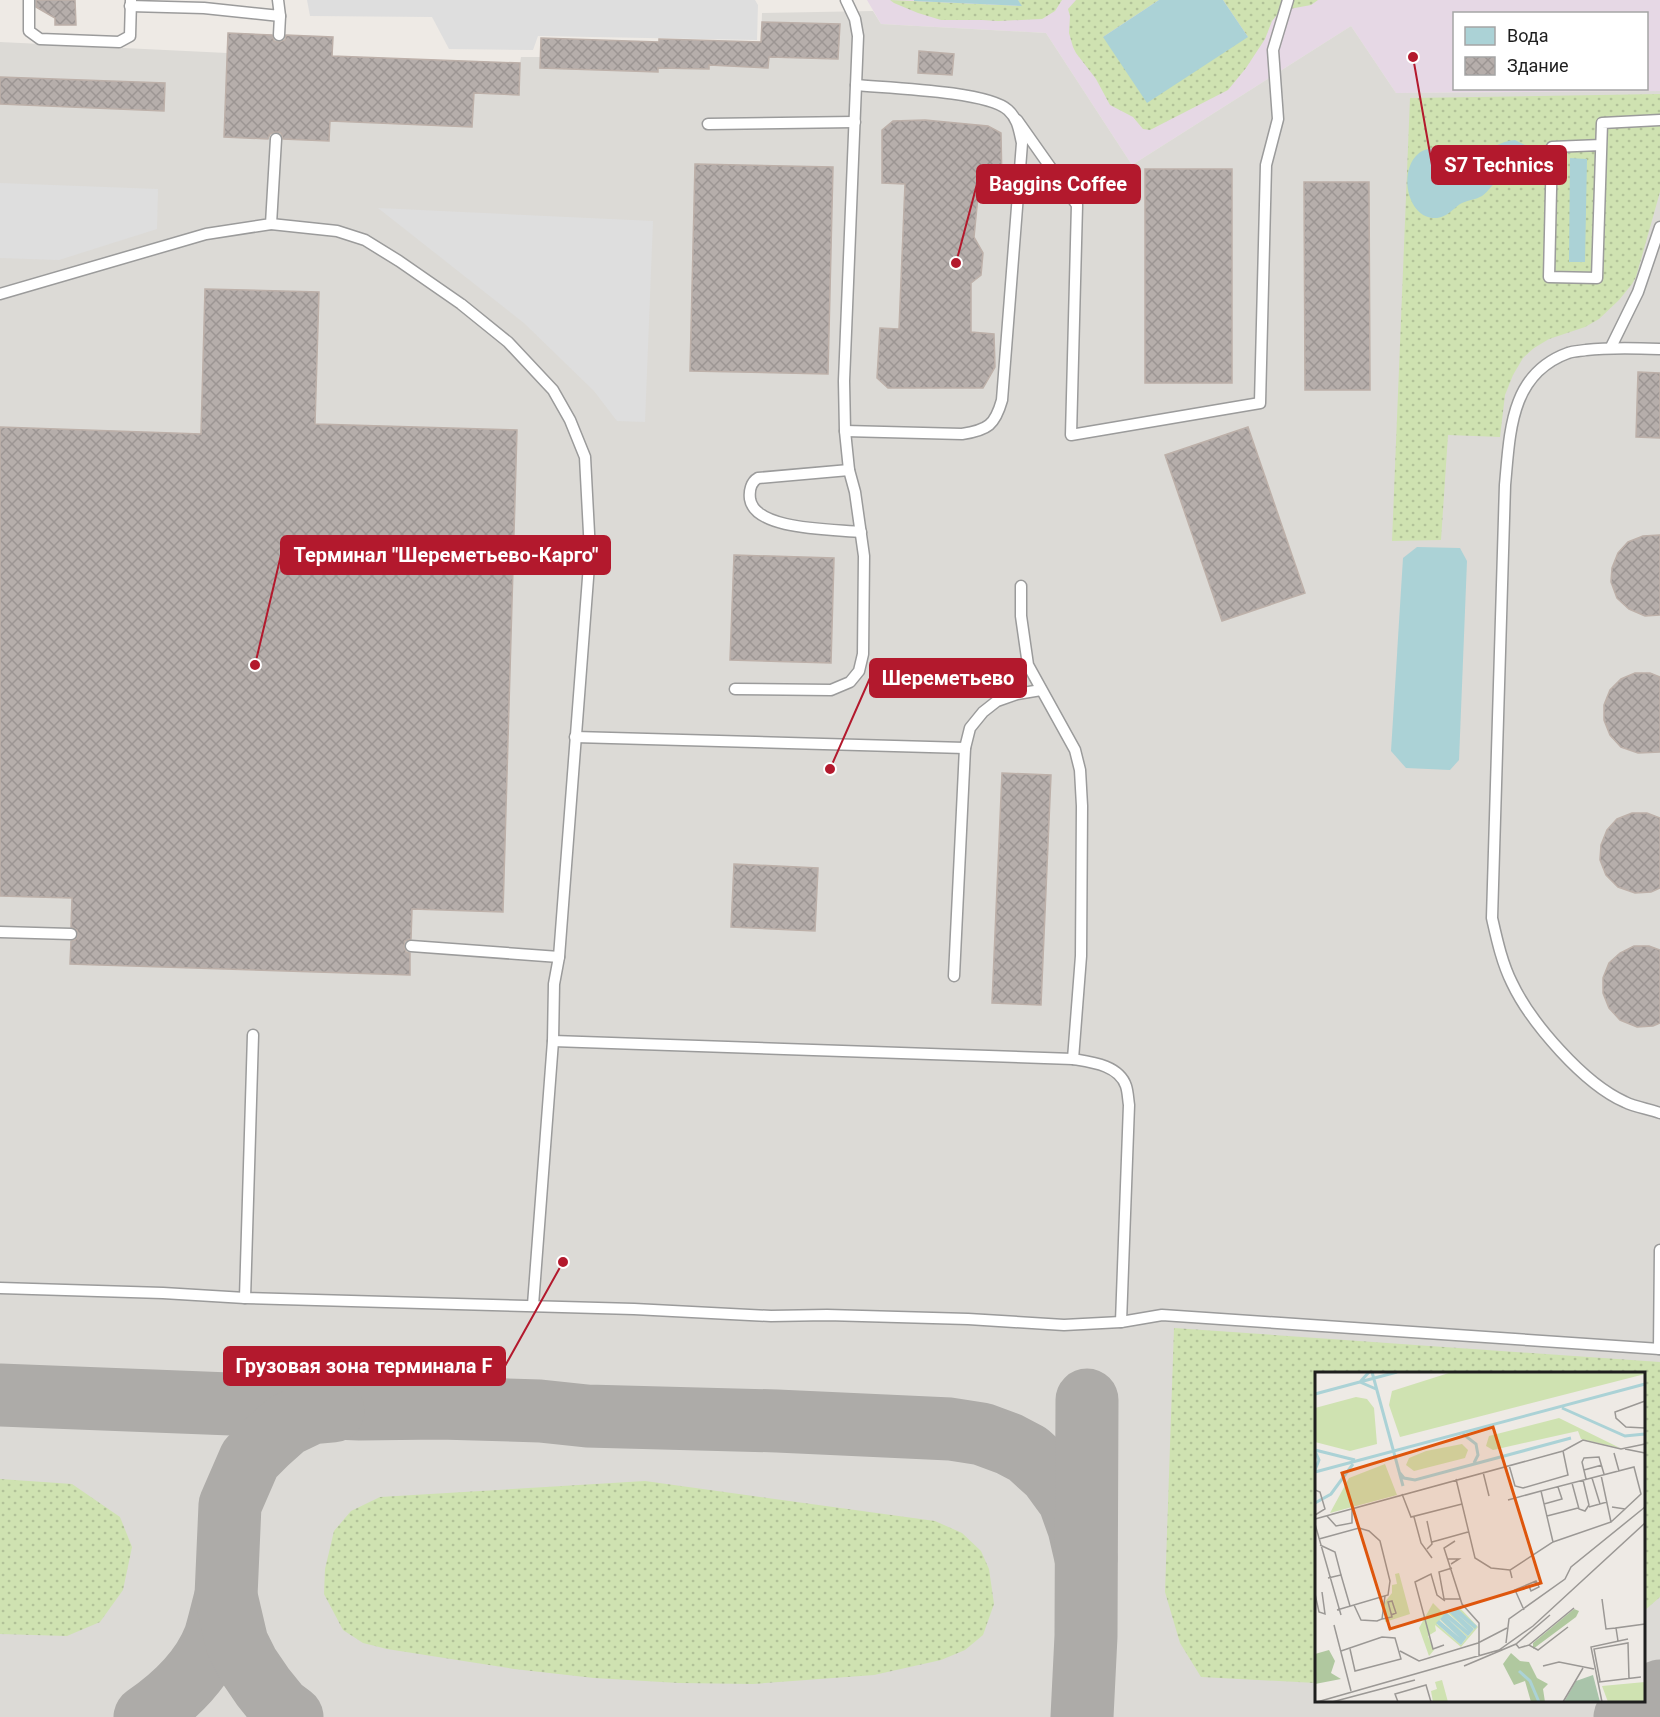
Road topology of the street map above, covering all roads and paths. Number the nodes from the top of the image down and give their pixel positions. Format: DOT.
graph roads {
  1 [pos="28,0"];
  2 [pos="278,0"];
  3 [pos="846,0"];
  4 [pos="1288,0"];
  5 [pos="130,3"];
  6 [pos="280,16"];
  7 [pos="279,35"];
  8 [pos="856,86"];
  9 [pos="1017,120"];
  10 [pos="1660,120"];
  11 [pos="855,122"];
  12 [pos="708,124"];
  13 [pos="276,139"];
  14 [pos="1601,145"];
  15 [pos="271,224"];
  16 [pos="1660,227"];
  17 [pos="0,294"];
  18 [pos="1611,347"];
  19 [pos="1660,349"];
  20 [pos="845,431"];
  21 [pos="849,470"];
  22 [pos="861,532"];
  23 [pos="1022,586"];
  24 [pos="735,689"];
  25 [pos="1041,690"];
  26 [pos="575,737"];
  27 [pos="965,748"];
  28 [pos="0,932"];
  29 [pos="71,934"];
  30 [pos="411,946"];
  31 [pos="559,957"];
  32 [pos="954,976"];
  33 [pos="253,1035"];
  34 [pos="553,1041"];
  35 [pos="1073,1059"];
  36 [pos="1660,1113"];
  37 [pos="1660,1250"];
  38 [pos="1660,1284"];
  39 [pos="0,1288"];
  40 [pos="245,1298"];
  41 [pos="533,1305"];
  42 [pos="1121,1322"];
  43 [pos="1659,1349"];
  1 -- 5 [label="lane"];
  2 -- 6 [label="lane"];
  3 -- 8 [label="lane"];
  4 -- 9 [label="lane"];
  5 -- 6 [label="lane"];
  6 -- 7 [label="lane"];
  8 -- 9 [label="lane"];
  8 -- 11 [label="lane"];
  9 -- 20 [label="lane"];
  10 -- 14 [label="lane"];
  11 -- 12 [label="lane"];
  11 -- 20 [label="lane"];
  13 -- 15 [label="lane"];
  14 -- 14 [label="lane"];
  15 -- 17 [label="lane"];
  15 -- 26 [label="lane"];
  16 -- 18 [label="lane"];
  18 -- 19 [label="lane"];
  18 -- 36 [label="lane"];
  20 -- 21 [label="lane"];
  21 -- 22 [label="lane"];
  21 -- 22 [label="lane"];
  22 -- 24 [label="lane"];
  23 -- 25 [label="lane"];
  25 -- 27 [label="lane"];
  25 -- 35 [label="lane"];
  26 -- 27 [label="lane"];
  26 -- 31 [label="lane"];
  27 -- 32 [label="lane"];
  28 -- 29 [label="lane"];
  30 -- 31 [label="lane"];
  31 -- 34 [label="lane"];
  33 -- 40 [label="lane"];
  34 -- 35 [label="lane"];
  34 -- 41 [label="lane"];
  35 -- 42 [label="lane"];
  37 -- 38 [label="lane"];
  38 -- 43 [label="lane"];
  39 -- 40 [label="lane"];
  40 -- 41 [label="lane"];
  41 -- 42 [label="lane"];
  42 -- 43 [label="lane"];
}
